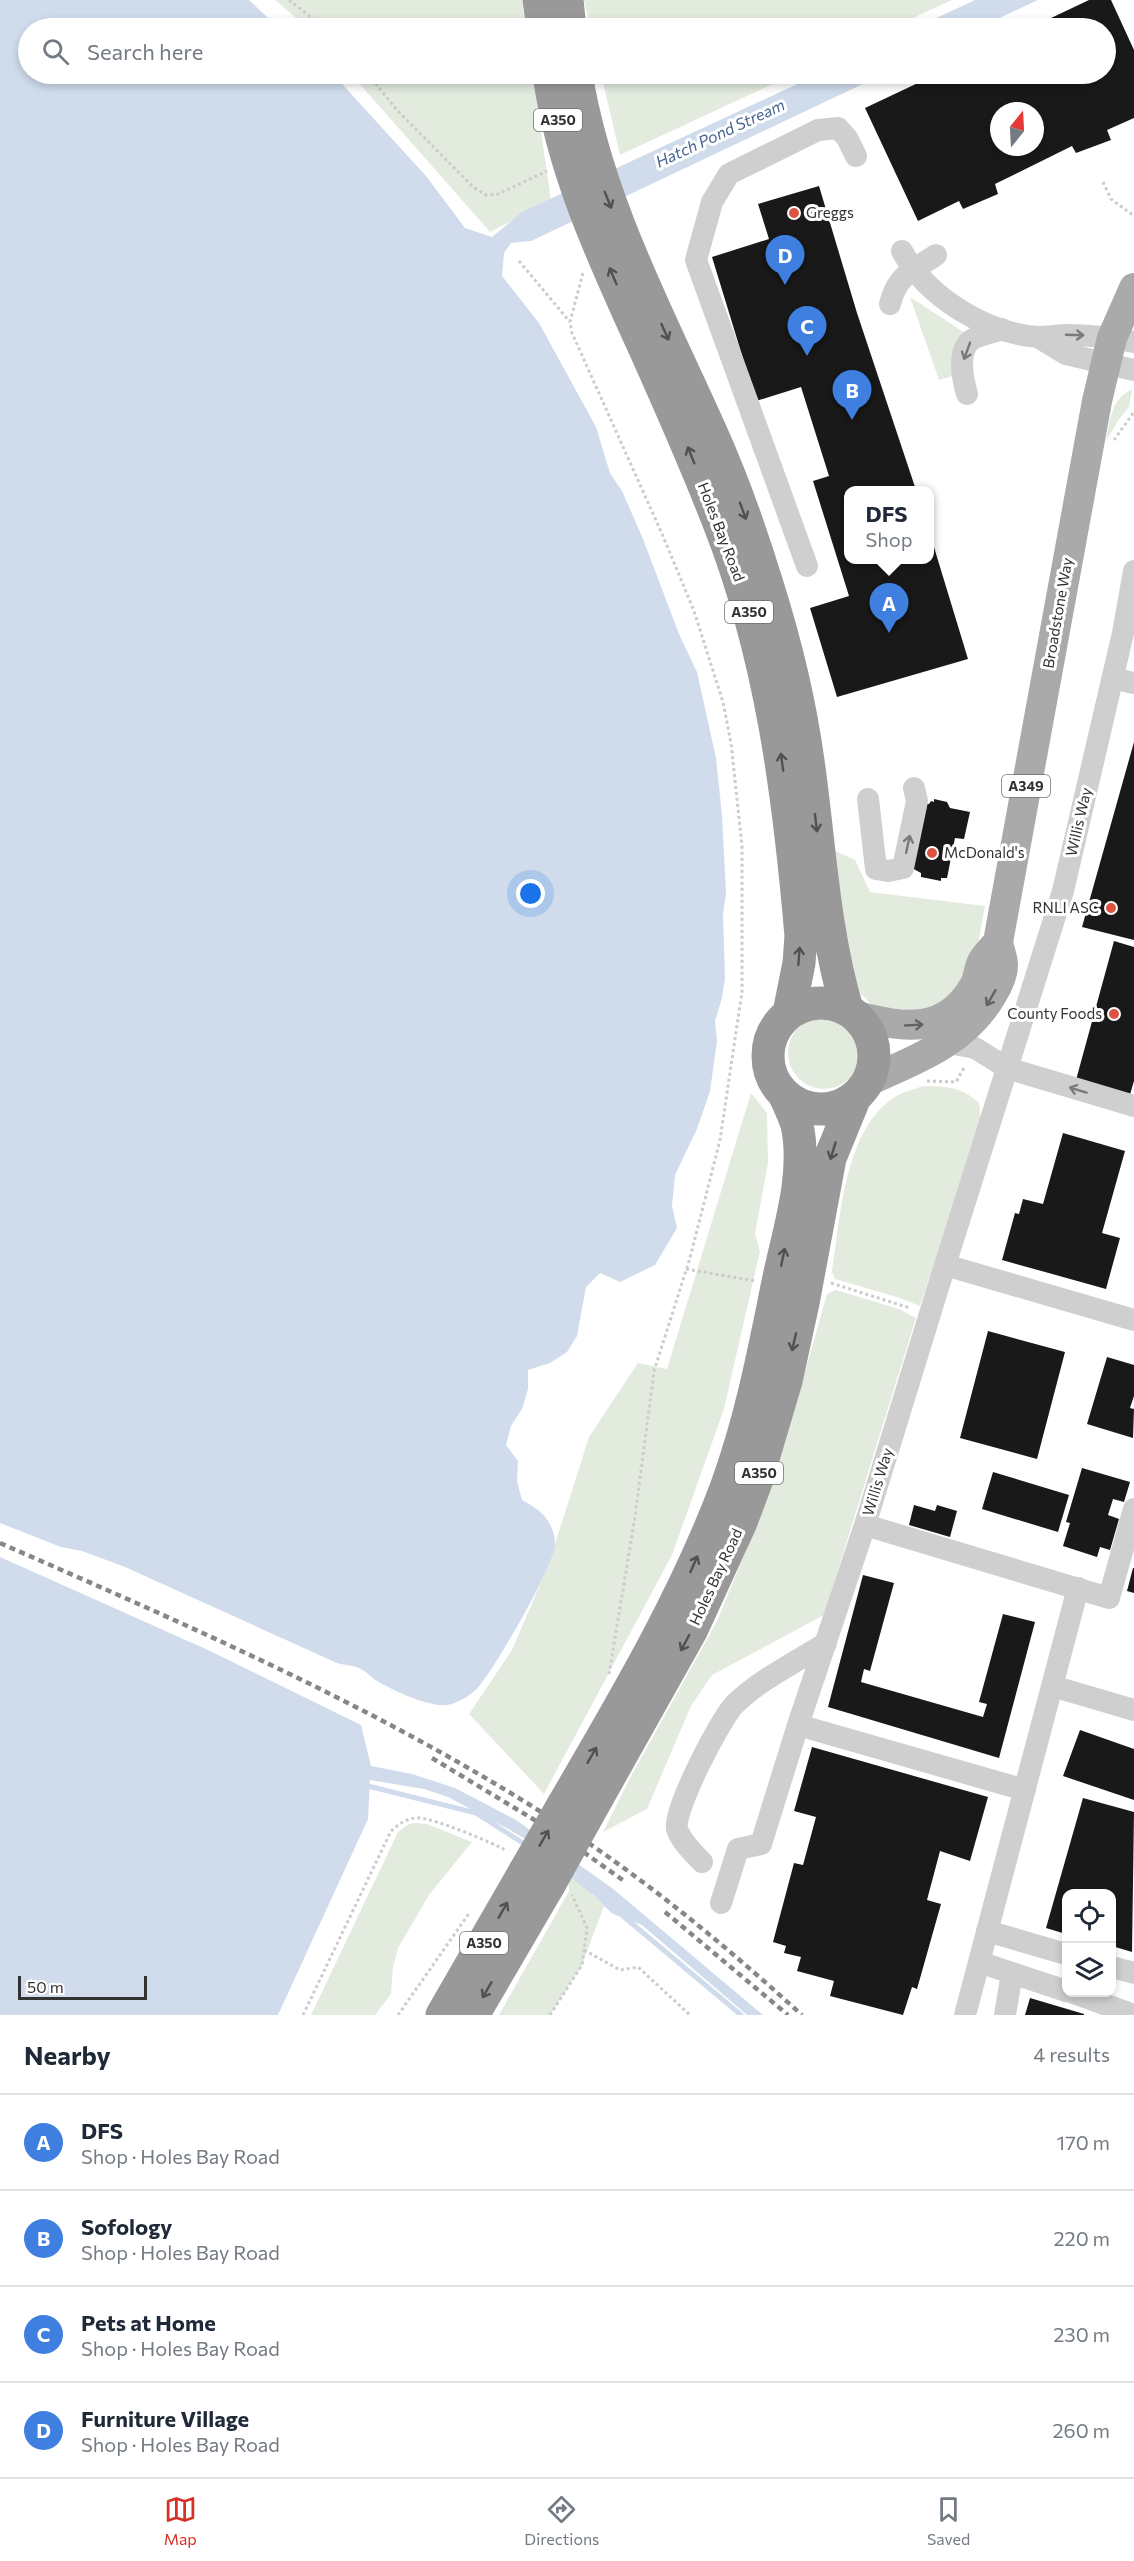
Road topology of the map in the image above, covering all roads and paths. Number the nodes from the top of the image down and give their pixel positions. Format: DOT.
graph roads {
  1 [pos="289,0"];
  2 [pos="539,0"];
  3 [pos="567,0"];
  4 [pos="312,18"];
  5 [pos="542,18"];
  6 [pos="569,18"];
  7 [pos="376,84"];
  8 [pos="551,84"];
  9 [pos="576,84"];
  10 [pos="856,156"];
  11 [pos="572,164"];
  12 [pos="1103,182"];
  13 [pos="1134,216"];
  14 [pos="602,247"];
  15 [pos="936,255"];
  16 [pos="519,261"];
  17 [pos="908,261"];
  18 [pos="1134,288"];
  19 [pos="890,304"];
  20 [pos="570,322"];
  21 [pos="1002,329"];
  22 [pos="1117,348"];
  23 [pos="1134,370"];
  24 [pos="967,394"];
  25 [pos="807,566"];
  26 [pos="1134,572"];
  27 [pos="1123,680"];
  28 [pos="914,788"];
  29 [pos="869,808"];
  30 [pos="998,942"];
  31 [pos="789,1013"];
  32 [pos="852,1013"];
  33 [pos="949,1043"];
  34 [pos="1007,1068"];
  35 [pos="862,1089"];
  36 [pos="785,1096"];
  37 [pos="1134,1106"];
  38 [pos="945,1265"];
  39 [pos="686,1269"];
  40 [pos="826,1281"];
  41 [pos="759,1282"];
  42 [pos="929,1317"];
  43 [pos="1134,1320"];
  44 [pos="1134,1509"];
  45 [pos="865,1525"];
  46 [pos="1078,1588"];
  47 [pos="826,1643"];
  48 [pos="608,1678"];
  49 [pos="1052,1686"];
  50 [pos="1134,1710"];
  51 [pos="798,1725"];
  52 [pos="1024,1790"];
  53 [pos="574,1813"];
  54 [pos="702,1863"];
  55 [pos="539,1875"];
  56 [pos="722,1903"];
  57 [pos="474,1908"];
  58 [pos="987,1931"];
  59 [pos="584,1950"];
  60 [pos="1062,1953"];
  61 [pos="979,1962"];
  62 [pos="1116,1968"];
  63 [pos="1012,1973"];
  64 [pos="1134,1973"];
  65 [pos="1062,1990"];
  66 [pos="1085,1997"];
  67 [pos="303,2015"];
  68 [pos="398,2015"];
  69 [pos="442,2015"];
  70 [pos="472,2015"];
  71 [pos="550,2015"];
  72 [pos="690,2015"];
  73 [pos="965,2015"];
  74 [pos="1005,2015"];
  75 [pos="1134,2015"];
  1 -- 4 [label="path"];
  2 -- 5 [label="highway"];
  3 -- 6 [label="highway"];
  7 -- 11 [label="path"];
  8 -- 11 [label="highway, Holes Bay Road / A350"];
  9 -- 11 [label="highway, Holes Bay Road / A350"];
  10 -- 25 [label="street"];
  11 -- 14 [label="highway, Holes Bay Road / A350"];
  12 -- 13 [label="path"];
  14 -- 20 [label="path"];
  31 -- 14 [label="highway, Holes Bay Road / A350, one-way"];
  14 -- 32 [label="highway, Holes Bay Road / A350, one-way"];
  15 -- 17 [label="street"];
  16 -- 20 [label="path"];
  17 -- 19 [label="street"];
  17 -- 21 [label="street"];
  18 -- 22 [label="main road, Broadstone Way / A349"];
  20 -- 39 [label="path"];
  21 -- 22 [label="street"];
  21 -- 24 [label="street, one-way"];
  22 -- 23 [label="street"];
  22 -- 30 [label="main road, Broadstone Way / A349"];
  26 -- 27 [label="street, Willis Way"];
  27 -- 34 [label="street, Willis Way"];
  29 -- 28 [label="street, one-way"];
  32 -- 30 [label="main road, Broadstone Way / A349, one-way"];
  30 -- 33 [label="main road, Broadstone Way / A349, one-way"];
  31 -- 32 [label="highway"];
  31 -- 36 [label="highway"];
  32 -- 35 [label="highway"];
  33 -- 34 [label="street"];
  33 -- 35 [label="main road, Broadstone Way / A349"];
  37 -- 34 [label="street, one-way"];
  34 -- 38 [label="street, Willis Way"];
  35 -- 36 [label="highway"];
  35 -- 53 [label="highway, Holes Bay Road / A350, one-way"];
  53 -- 36 [label="highway, Holes Bay Road / A350, one-way"];
  38 -- 42 [label="street, Willis Way"];
  38 -- 43 [label="street"];
  39 -- 41 [label="path"];
  39 -- 48 [label="path"];
  40 -- 42 [label="path"];
  42 -- 45 [label="street, Willis Way"];
  44 -- 46 [label="street, Willis Way"];
  45 -- 46 [label="street, Willis Way"];
  45 -- 47 [label="street"];
  46 -- 49 [label="street"];
  47 -- 51 [label="street"];
  47 -- 54 [label="street"];
  49 -- 50 [label="street"];
  49 -- 52 [label="street"];
  51 -- 52 [label="street"];
  51 -- 56 [label="street"];
  52 -- 58 [label="street"];
  53 -- 55 [label="highway, Holes Bay Road / A350, bridge"];
  55 -- 59 [label="path"];
  55 -- 67 [label="path"];
  69 -- 55 [label="highway, Holes Bay Road / A350, one-way"];
  55 -- 70 [label="highway, Holes Bay Road / A350, one-way"];
  57 -- 68 [label="path"];
  58 -- 60 [label="street"];
  58 -- 61 [label="street"];
  59 -- 71 [label="path"];
  59 -- 72 [label="path"];
  61 -- 63 [label="street"];
  61 -- 73 [label="street"];
  62 -- 64 [label="street"];
  63 -- 65 [label="street"];
  63 -- 74 [label="street"];
  66 -- 75 [label="street"];
}
